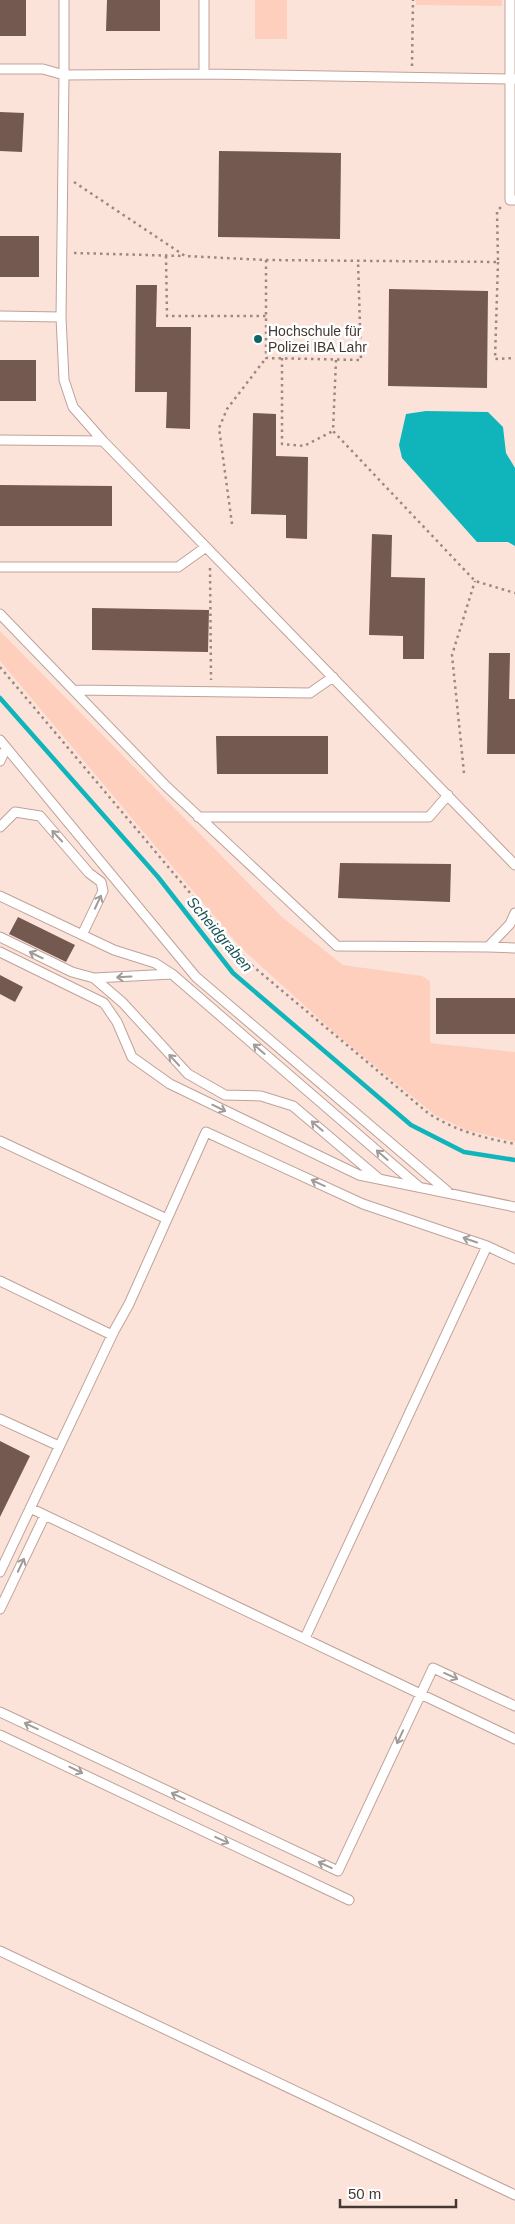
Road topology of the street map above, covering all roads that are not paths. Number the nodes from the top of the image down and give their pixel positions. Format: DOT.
graph roads {
  1 [pos="64,0"];
  2 [pos="204,0"];
  3 [pos="510,0"];
  4 [pos="0,69"];
  5 [pos="204,74"];
  6 [pos="64,75"];
  7 [pos="512,79"];
  8 [pos="513,200"];
  9 [pos="0,316"];
  10 [pos="61,317"];
  11 [pos="0,440"];
  12 [pos="103,441"];
  13 [pos="206,547"];
  14 [pos="0,567"];
  15 [pos="0,614"];
  16 [pos="333,677"];
  17 [pos="74,690"];
  18 [pos="0,740"];
  19 [pos="6,748"];
  20 [pos="0,761"];
  21 [pos="448,795"];
  22 [pos="198,817"];
  23 [pos="0,827"];
  24 [pos="515,865"];
  25 [pos="0,896"];
  26 [pos="515,913"];
  27 [pos="82,935"];
  28 [pos="0,937"];
  29 [pos="488,947"];
  30 [pos="515,948"];
  31 [pos="0,952"];
  32 [pos="172,974"];
  33 [pos="94,978"];
  34 [pos="0,1141"];
  35 [pos="380,1180"];
  36 [pos="419,1187"];
  37 [pos="447,1191"];
  38 [pos="515,1207"];
  39 [pos="167,1219"];
  40 [pos="487,1246"];
  41 [pos="515,1259"];
  42 [pos="0,1281"];
  43 [pos="112,1335"];
  44 [pos="0,1419"];
  45 [pos="59,1446"];
  46 [pos="30,1508"];
  47 [pos="45,1515"];
  48 [pos="0,1572"];
  49 [pos="0,1609"];
  50 [pos="306,1638"];
  51 [pos="421,1693"];
  52 [pos="515,1706"];
  53 [pos="0,1712"];
  54 [pos="0,1734"];
  55 [pos="515,1739"];
  56 [pos="349,1900"];
  57 [pos="0,1951"];
  58 [pos="515,2195"];
  1 -- 6 [label="lane"];
  2 -- 5 [label="lane"];
  3 -- 7 [label="lane"];
  4 -- 6 [label="lane"];
  5 -- 6 [label="lane"];
  5 -- 7 [label="lane"];
  6 -- 10 [label="lane"];
  7 -- 8 [label="lane"];
  9 -- 10 [label="lane"];
  10 -- 12 [label="lane"];
  11 -- 12 [label="lane"];
  12 -- 13 [label="lane"];
  13 -- 14 [label="lane"];
  13 -- 16 [label="lane"];
  15 -- 17 [label="lane"];
  16 -- 17 [label="lane"];
  16 -- 21 [label="lane"];
  17 -- 22 [label="lane"];
  18 -- 19 [label="lane"];
  19 -- 20 [label="lane"];
  19 -- 37 [label="lane"];
  21 -- 22 [label="lane"];
  21 -- 24 [label="lane"];
  22 -- 29 [label="lane"];
  27 -- 23 [label="lane, one-way"];
  25 -- 27 [label="lane"];
  26 -- 29 [label="lane"];
  27 -- 32 [label="lane"];
  33 -- 28 [label="lane, one-way"];
  29 -- 30 [label="lane"];
  31 -- 35 [label="lane, one-way"];
  32 -- 33 [label="lane, one-way"];
  36 -- 32 [label="lane, one-way"];
  35 -- 33 [label="lane, one-way"];
  34 -- 39 [label="lane"];
  35 -- 36 [label="lane"];
  36 -- 37 [label="lane"];
  37 -- 38 [label="lane"];
  40 -- 39 [label="lane, one-way"];
  39 -- 43 [label="lane"];
  40 -- 41 [label="lane"];
  40 -- 50 [label="lane"];
  42 -- 43 [label="lane"];
  43 -- 45 [label="lane"];
  44 -- 45 [label="lane"];
  45 -- 46 [label="lane"];
  46 -- 47 [label="lane"];
  46 -- 48 [label="lane"];
  49 -- 47 [label="lane, one-way"];
  47 -- 50 [label="lane"];
  50 -- 51 [label="lane"];
  51 -- 52 [label="lane, one-way"];
  51 -- 53 [label="lane, one-way"];
  51 -- 55 [label="lane"];
  54 -- 56 [label="lane, one-way"];
  57 -- 58 [label="lane"];
}
